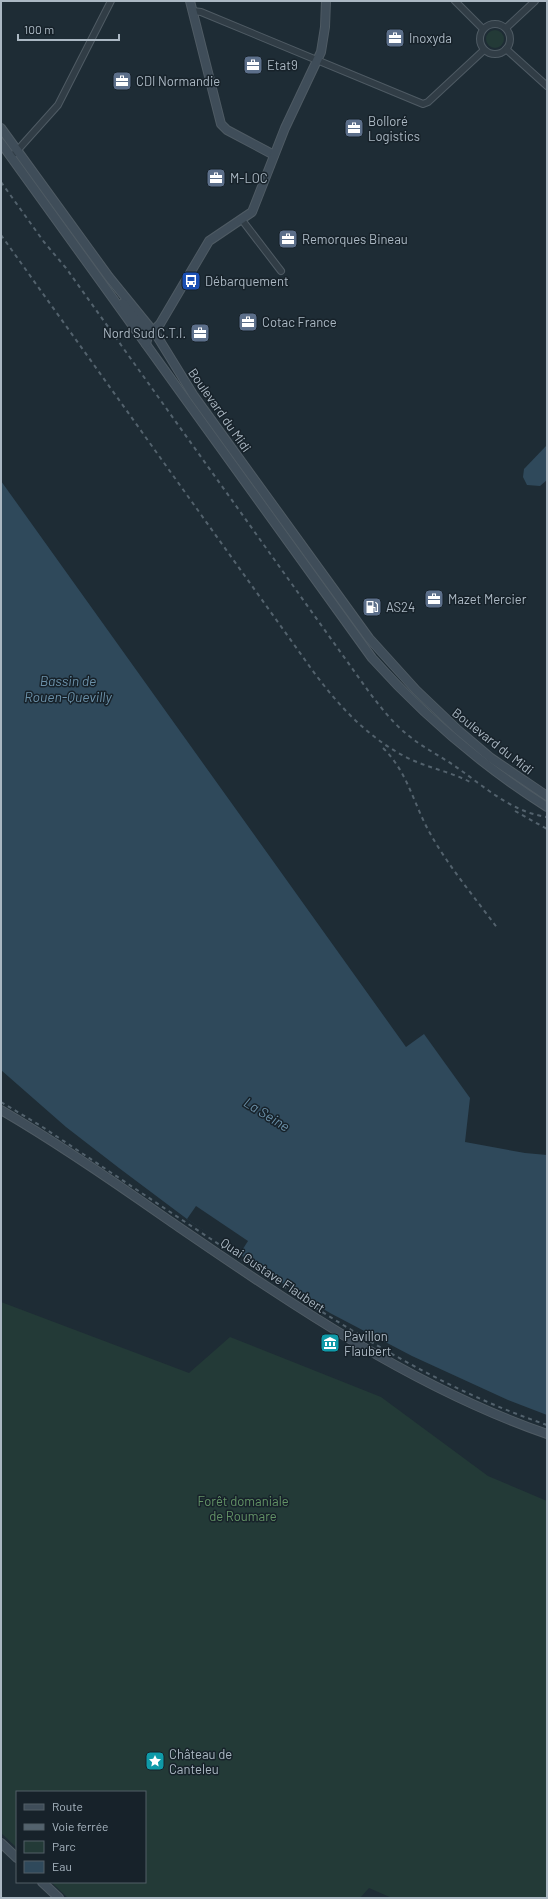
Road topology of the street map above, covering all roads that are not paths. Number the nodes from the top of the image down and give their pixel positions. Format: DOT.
graph roads {
  1 [pos="111,1"];
  2 [pos="190,1"];
  3 [pos="326,1"];
  4 [pos="455,1"];
  5 [pos="534,1"];
  6 [pos="193,12"];
  7 [pos="506,28"];
  8 [pos="483,29"];
  9 [pos="506,49"];
  10 [pos="484,50"];
  11 [pos="317,61"];
  12 [pos="547,86"];
  13 [pos="1,128"];
  14 [pos="1,143"];
  15 [pos="18,151"];
  16 [pos="274,155"];
  17 [pos="11,157"];
  18 [pos="240,221"];
  19 [pos="281,271"];
  20 [pos="149,337"];
  21 [pos="369,654"];
  22 [pos="425,703"];
  23 [pos="431,720"];
  24 [pos="547,796"];
  25 [pos="547,807"];
  26 [pos="1,1110"];
  27 [pos="547,1434"];
  28 [pos="1,1843"];
  29 [pos="16,1857"];
  30 [pos="43,1883"];
  31 [pos="59,1898"];
  1 -- 15 [label="street"];
  2 -- 6 [label="main road"];
  3 -- 11 [label="main road"];
  4 -- 8 [label="street"];
  5 -- 7 [label="street"];
  6 -- 11 [label="street"];
  6 -- 16 [label="main road"];
  7 -- 8 [label="street"];
  7 -- 9 [label="street"];
  8 -- 10 [label="street"];
  9 -- 10 [label="street"];
  9 -- 12 [label="street"];
  10 -- 11 [label="street"];
  11 -- 16 [label="main road"];
  13 -- 15 [label="main road, Boulevard du Midi"];
  14 -- 17 [label="main road, Boulevard du Midi"];
  15 -- 17 [label="street"];
  15 -- 20 [label="main road, Boulevard du Midi"];
  16 -- 18 [label="main road"];
  17 -- 20 [label="main road, Boulevard du Midi"];
  18 -- 19 [label="street"];
  18 -- 20 [label="main road"];
  20 -- 21 [label="main road, Boulevard du Midi"];
  20 -- 22 [label="main road, Boulevard du Midi"];
  21 -- 22 [label="main road, Boulevard du Midi"];
  21 -- 23 [label="main road, Boulevard du Midi"];
  22 -- 23 [label="main road, Boulevard du Midi"];
  22 -- 24 [label="main road, Boulevard du Midi"];
  23 -- 25 [label="main road, Boulevard du Midi"];
  26 -- 27 [label="main road, Quai Gustave Flaubert"];
  28 -- 29 [label="main road"];
  30 -- 31 [label="main road"];
}
